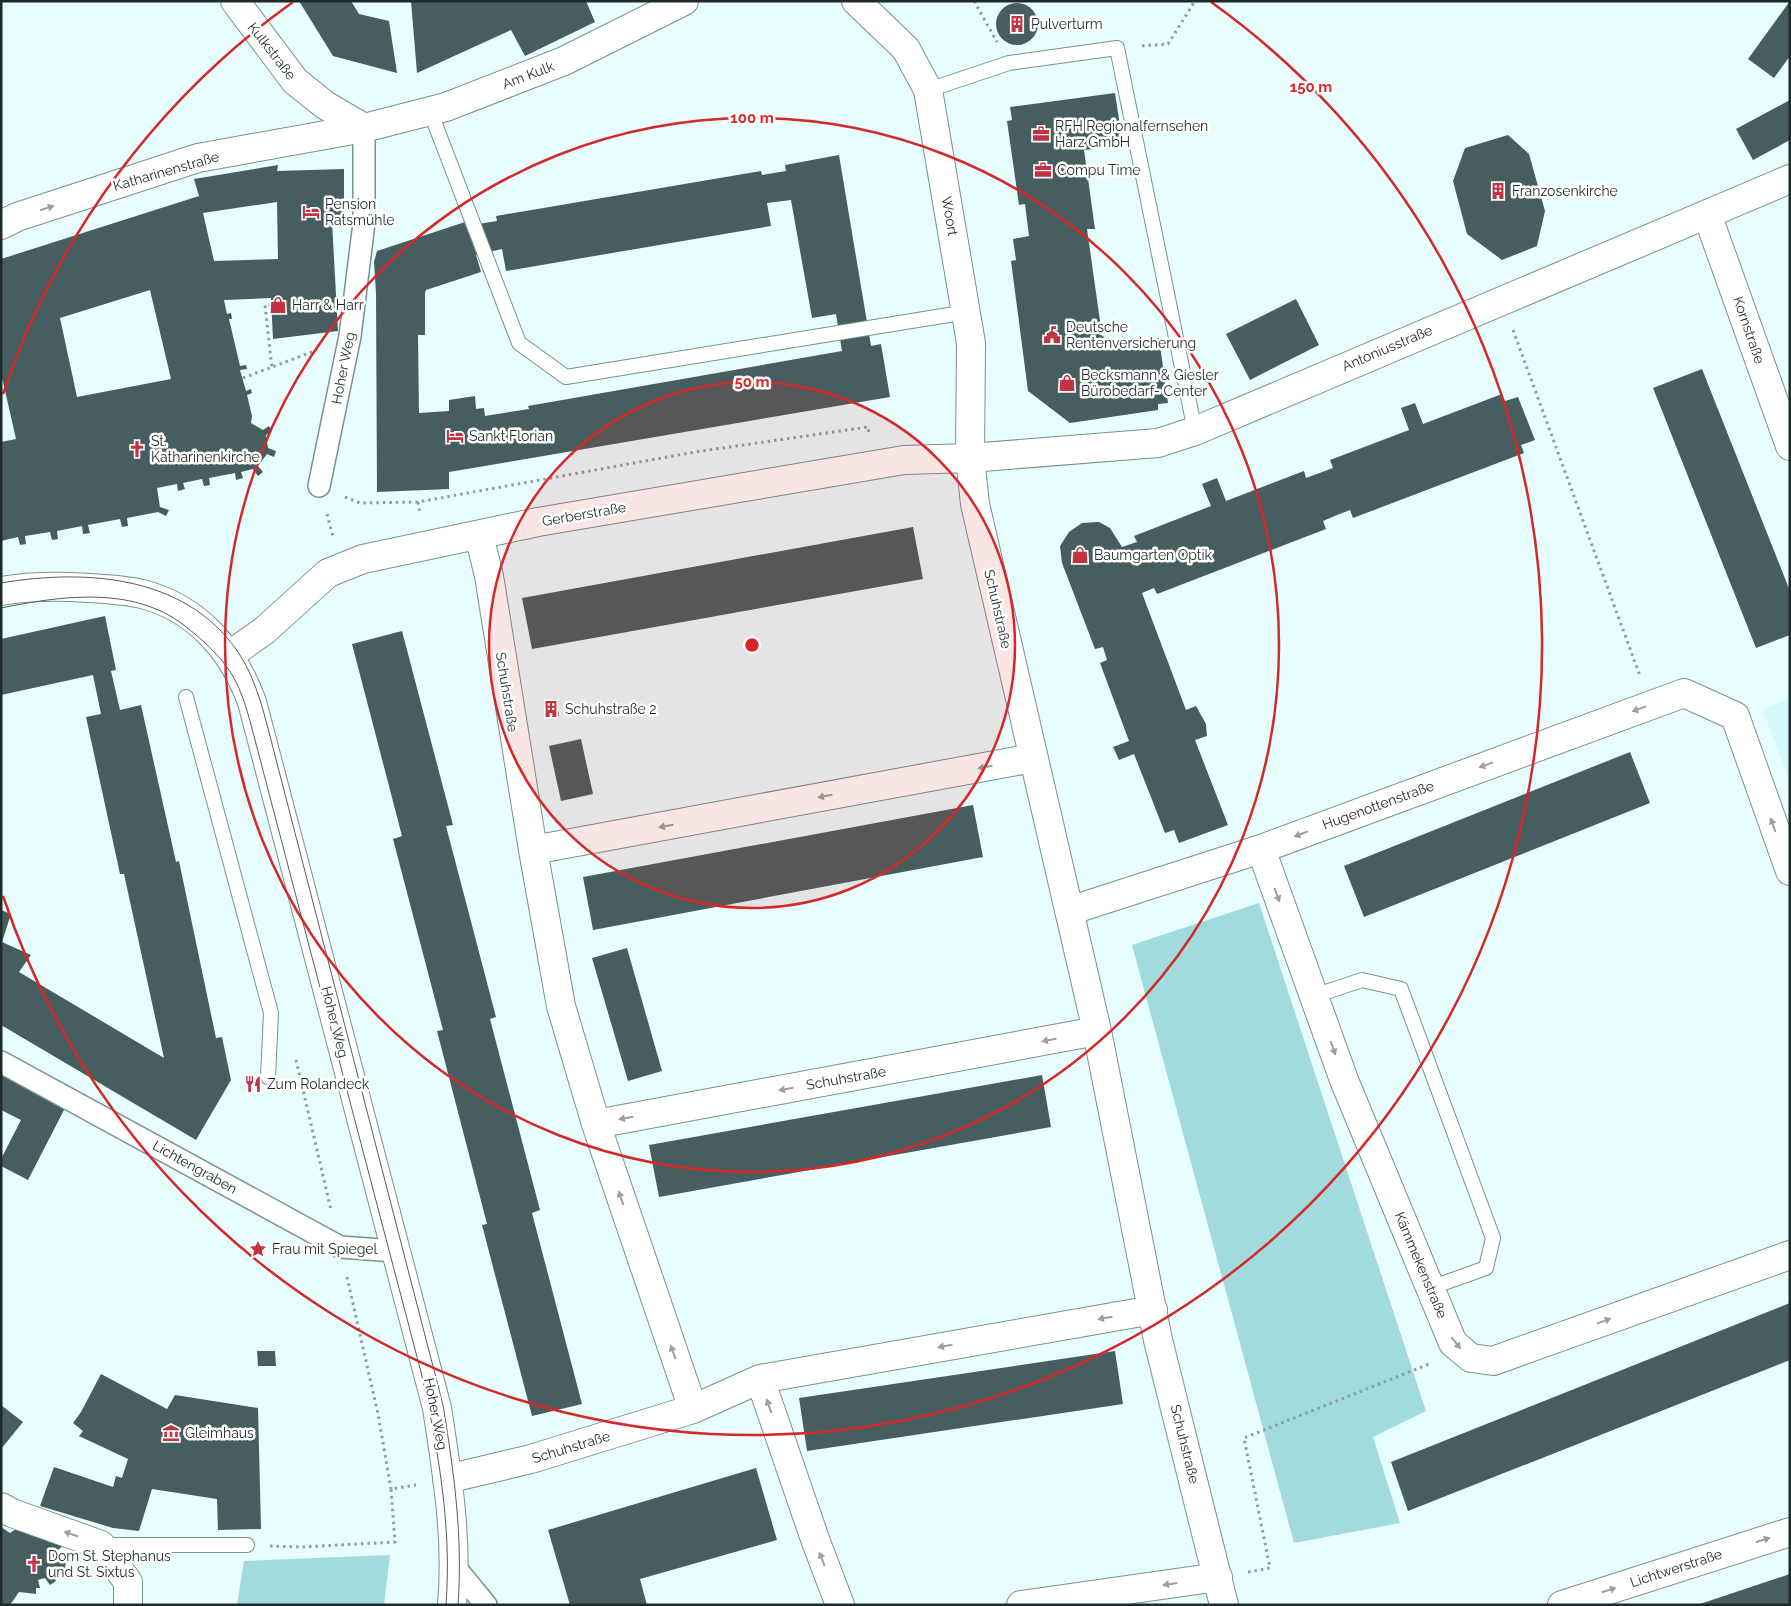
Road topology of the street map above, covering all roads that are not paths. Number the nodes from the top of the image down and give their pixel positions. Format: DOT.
graph roads {
  1 [pos="235,1"];
  2 [pos="684,1"];
  3 [pos="856,1"];
  4 [pos="928,90"];
  5 [pos="430,111"];
  6 [pos="364,128"];
  7 [pos="1790,179"];
  8 [pos="1706,214"];
  9 [pos="1,225"];
  10 [pos="967,312"];
  11 [pos="1195,431"];
  12 [pos="1790,446"];
  13 [pos="970,458"];
  14 [pos="319,486"];
  15 [pos="479,534"];
  16 [pos="1,592"];
  17 [pos="230,655"];
  18 [pos="186,697"];
  19 [pos="1033,758"];
  20 [pos="1261,849"];
  21 [pos="533,850"];
  22 [pos="1790,871"];
  23 [pos="1069,911"];
  24 [pos="1314,996"];
  25 [pos="1097,1032"];
  26 [pos="1,1062"];
  27 [pos="268,1077"];
  28 [pos="596,1124"];
  29 [pos="394,1251"];
  30 [pos="1790,1255"];
  31 [pos="1430,1288"];
  32 [pos="1153,1310"];
  33 [pos="760,1379"];
  34 [pos="693,1410"];
  35 [pos="447,1479"];
  36 [pos="1,1507"];
  37 [pos="1790,1532"];
  38 [pos="101,1545"];
  39 [pos="247,1545"];
  40 [pos="453,1565"];
  41 [pos="1218,1577"];
  42 [pos="128,1605"];
  43 [pos="452,1605"];
  44 [pos="486,1605"];
  45 [pos="840,1605"];
  46 [pos="1021,1605"];
  47 [pos="1224,1605"];
  48 [pos="1562,1605"];
  1 -- 6 [label="street, Kulkstraße"];
  2 -- 5 [label="street, Am Kulk"];
  3 -- 4 [label="street, Woort"];
  4 -- 10 [label="street, Woort"];
  4 -- 11 [label="lane"];
  5 -- 6 [label="street, Am Kulk"];
  5 -- 10 [label="lane"];
  9 -- 6 [label="street, Katharinenstraße, one-way"];
  6 -- 14 [label="street, Hoher Weg"];
  7 -- 8 [label="street, Antoniusstraße"];
  8 -- 11 [label="street, Antoniusstraße"];
  8 -- 12 [label="street, Kornstraße"];
  10 -- 13 [label="street, Woort"];
  11 -- 13 [label="street, Antoniusstraße"];
  13 -- 15 [label="street, Gerberstraße"];
  13 -- 19 [label="street, Schuhstraße"];
  15 -- 17 [label="street, Gerberstraße"];
  15 -- 21 [label="street, Schuhstraße"];
  16 -- 17 [label="street, Hoher Weg"];
  17 -- 29 [label="street, Hoher Weg"];
  18 -- 27 [label="lane"];
  19 -- 21 [label="street, one-way"];
  19 -- 23 [label="street, Schuhstraße"];
  22 -- 20 [label="street, Hugenottenstraße, one-way"];
  20 -- 23 [label="street, Hugenottenstraße"];
  20 -- 24 [label="street, Kämmekenstraße, one-way"];
  21 -- 28 [label="street, Schuhstraße"];
  23 -- 25 [label="street, Schuhstraße"];
  24 -- 31 [label="street, Kämmekenstraße, one-way"];
  24 -- 31 [label="lane"];
  25 -- 28 [label="street, Schuhstraße, one-way"];
  25 -- 32 [label="street, Schuhstraße"];
  26 -- 29 [label="street, Lichtengraben"];
  34 -- 28 [label="street, Schuhstraße, one-way"];
  29 -- 35 [label="street, Hoher Weg"];
  31 -- 30 [label="street, Kämmekenstraße, one-way"];
  32 -- 33 [label="street, Schuhstraße, one-way"];
  32 -- 41 [label="street, Schuhstraße"];
  33 -- 34 [label="street, Schuhstraße"];
  45 -- 33 [label="street, one-way"];
  34 -- 35 [label="street, Schuhstraße"];
  35 -- 40 [label="street, Hoher Weg"];
  38 -- 36 [label="street, one-way"];
  48 -- 37 [label="street, Lichtwerstraße, one-way"];
  38 -- 39 [label="lane"];
  38 -- 42 [label="street"];
  40 -- 43 [label="street, Hoher Weg"];
  40 -- 44 [label="street"];
  41 -- 46 [label="street, one-way"];
  41 -- 47 [label="street, Schuhstraße"];
}
